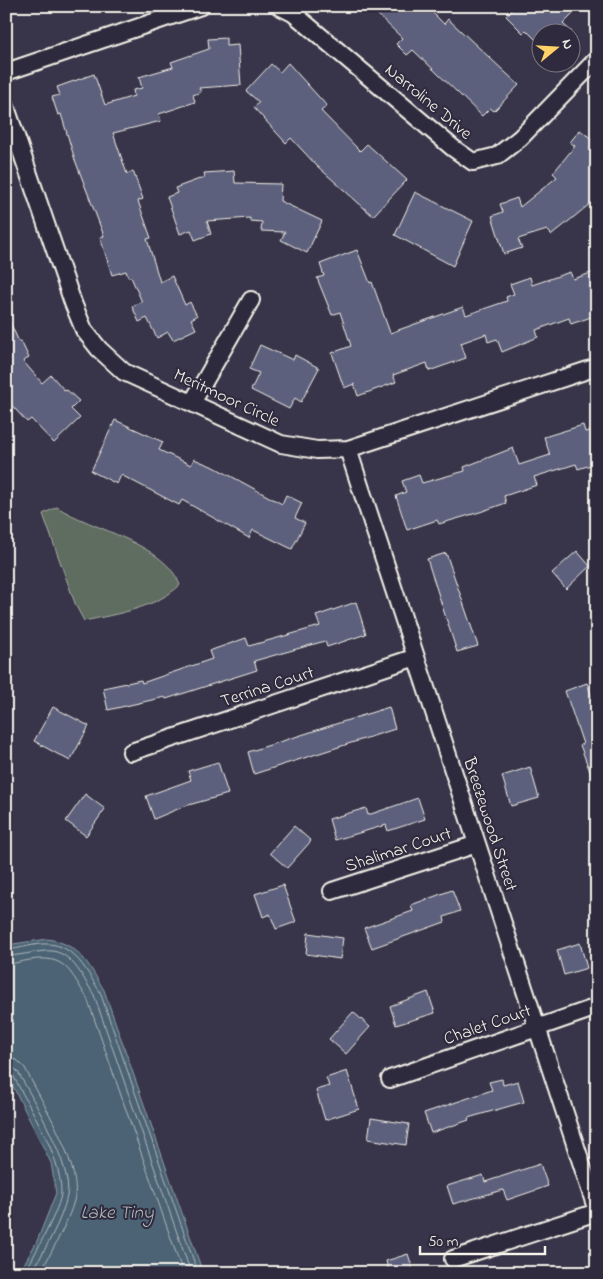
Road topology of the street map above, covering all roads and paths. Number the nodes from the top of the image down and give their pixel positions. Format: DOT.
graph roads {
  1 [pos="201,6"];
  2 [pos="279,6"];
  3 [pos="597,59"];
  4 [pos="6,72"];
  5 [pos="6,108"];
  6 [pos="251,300"];
  7 [pos="597,367"];
  8 [pos="192,402"];
  9 [pos="348,449"];
  10 [pos="416,658"];
  11 [pos="131,752"];
  12 [pos="477,844"];
  13 [pos="332,892"];
  14 [pos="597,1007"];
  15 [pos="537,1027"];
  16 [pos="390,1079"];
  17 [pos="597,1212"];
  18 [pos="453,1259"];
  1 -- 4 [label="street"];
  2 -- 3 [label="street, Narroline Drive"];
  5 -- 8 [label="street, Meritmoor Circle"];
  6 -- 8 [label="street"];
  7 -- 9 [label="street, Meritmoor Circle"];
  8 -- 9 [label="street, Meritmoor Circle"];
  9 -- 10 [label="street, Breezewood Street"];
  10 -- 11 [label="street, Terrina Court"];
  10 -- 12 [label="street, Breezewood Street"];
  12 -- 13 [label="street, Shalimar Court"];
  12 -- 15 [label="street, Breezewood Street"];
  14 -- 15 [label="street, Chalet Court"];
  15 -- 16 [label="street, Chalet Court"];
  15 -- 17 [label="street, Breezewood Street"];
  17 -- 18 [label="street"];
}
